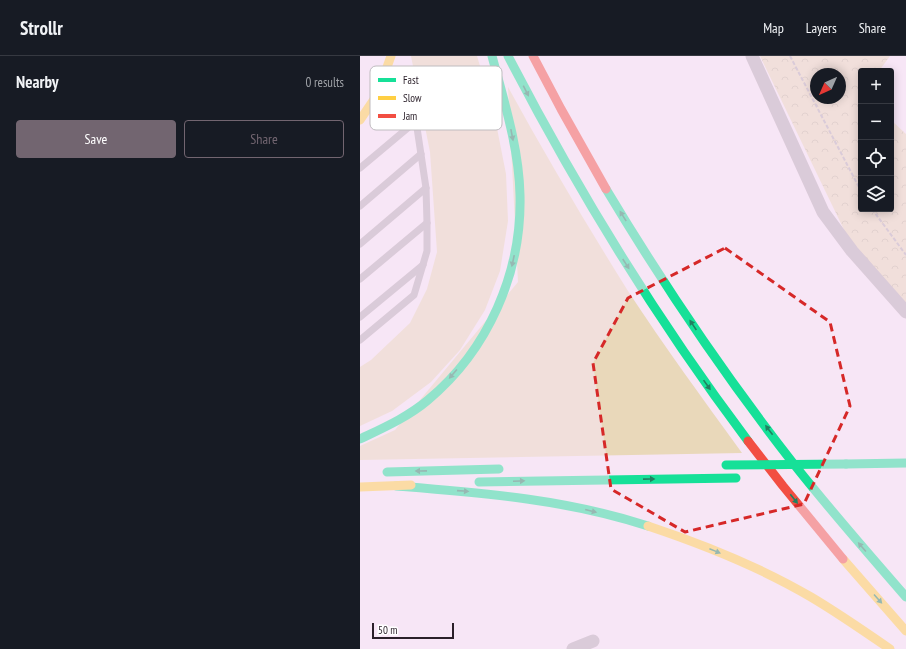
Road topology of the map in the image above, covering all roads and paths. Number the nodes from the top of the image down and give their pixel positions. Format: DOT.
graph roads {
  1 [pos="391,56"];
  2 [pos="492,56"];
  3 [pos="508,56"];
  4 [pos="533,56"];
  5 [pos="752,56"];
  6 [pos="790,56"];
  7 [pos="387,66"];
  8 [pos="495,66"];
  9 [pos="502,95"];
  10 [pos="370,105"];
  11 [pos="360,120"];
  12 [pos="405,130"];
  13 [pos="417,130"];
  14 [pos="421,154"];
  15 [pos="360,168"];
  16 [pos="858,184"];
  17 [pos="426,188"];
  18 [pos="360,206"];
  19 [pos="874,212"];
  20 [pos="427,223"];
  21 [pos="360,244"];
  22 [pos="906,255"];
  23 [pos="423,265"];
  24 [pos="360,279"];
  25 [pos="906,312"];
  26 [pos="360,317"];
  27 [pos="360,340"];
  28 [pos="360,439"];
  29 [pos="793,462"];
  30 [pos="906,463"];
  31 [pos="722,465"];
  32 [pos="508,469"];
  33 [pos="376,472"];
  34 [pos="815,476"];
  35 [pos="768,477"];
  36 [pos="740,478"];
  37 [pos="396,486"];
  38 [pos="360,487"];
  39 [pos="858,527"];
  40 [pos="906,597"];
  41 [pos="906,631"];
  42 [pos="593,641"];
  43 [pos="573,649"];
  44 [pos="890,649"];
  1 -- 7 [label="main road"];
  2 -- 8 [label="main road, one-way"];
  3 -- 41 [label="main road, one-way"];
  29 -- 4 [label="main road, one-way"];
  5 -- 25 [label="street"];
  6 -- 16 [label="path"];
  9 -- 28 [label="main road, one-way"];
  10 -- 11 [label="main road"];
  12 -- 15 [label="lane"];
  13 -- 14 [label="lane"];
  14 -- 17 [label="lane"];
  14 -- 18 [label="lane"];
  17 -- 20 [label="lane"];
  17 -- 21 [label="lane"];
  19 -- 22 [label="path"];
  20 -- 23 [label="lane"];
  20 -- 24 [label="lane"];
  23 -- 26 [label="lane"];
  23 -- 27 [label="lane"];
  29 -- 39 [label="main road"];
  40 -- 29 [label="main road, one-way"];
  30 -- 31 [label="main road, bridge"];
  32 -- 33 [label="main road, one-way"];
  34 -- 35 [label="main road"];
  37 -- 36 [label="main road, one-way"];
  37 -- 38 [label="main road"];
  37 -- 44 [label="main road, one-way"];
  42 -- 43 [label="street"];
}
